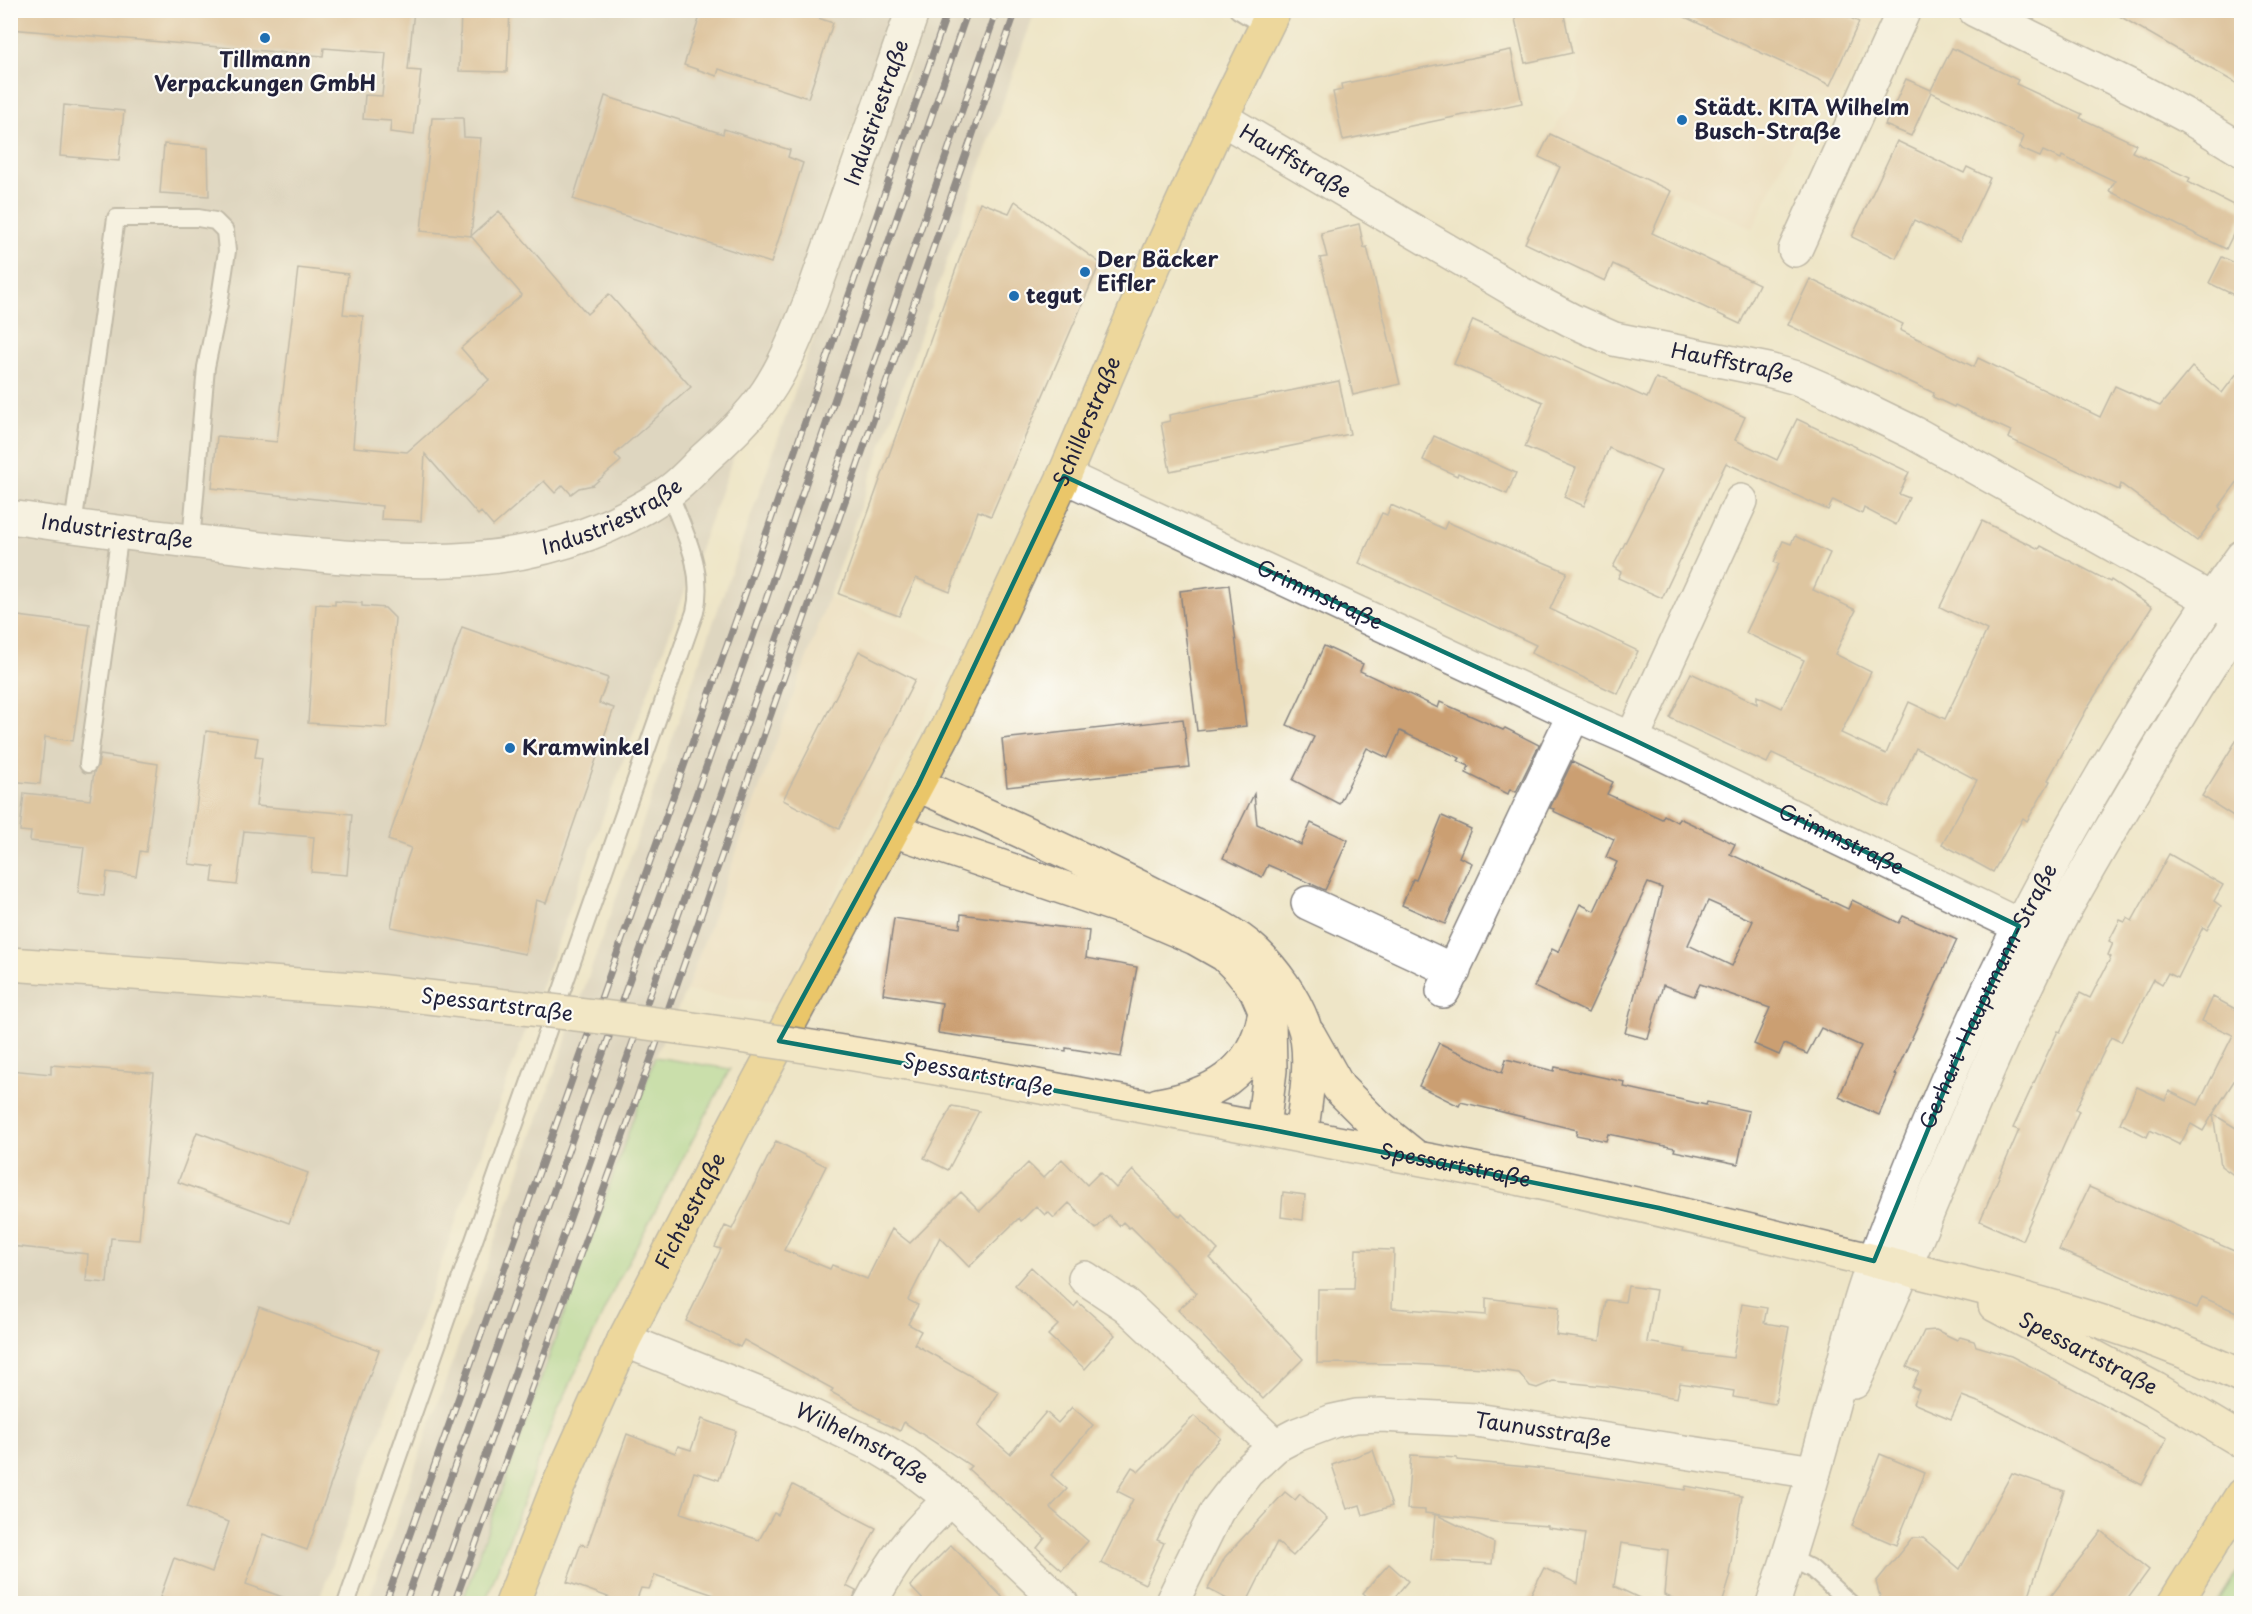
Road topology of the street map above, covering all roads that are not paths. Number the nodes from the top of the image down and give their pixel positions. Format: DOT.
graph roads {
  1 [pos="913,10"];
  2 [pos="1238,10"];
  3 [pos="1904,10"];
  4 [pos="1975,10"];
  5 [pos="1270,19"];
  6 [pos="1221,118"];
  7 [pos="2241,150"];
  8 [pos="1795,250"];
  9 [pos="1064,476"];
  10 [pos="669,492"];
  11 [pos="1741,501"];
  12 [pos="10,517"];
  13 [pos="73,526"];
  14 [pos="120,532"];
  15 [pos="190,542"];
  16 [pos="2241,556"];
  17 [pos="2211,599"];
  18 [pos="2241,617"];
  19 [pos="1574,714"];
  20 [pos="1632,739"];
  21 [pos="88,764"];
  22 [pos="918,785"];
  23 [pos="893,830"];
  24 [pos="1308,903"];
  25 [pos="2019,926"];
  26 [pos="2049,940"];
  27 [pos="10,964"];
  28 [pos="1264,1004"];
  29 [pos="1304,1026"];
  30 [pos="1144,1107"];
  31 [pos="1263,1128"];
  32 [pos="1301,1136"];
  33 [pos="1417,1158"];
  34 [pos="1874,1261"];
  35 [pos="1918,1272"];
  36 [pos="1085,1278"];
  37 [pos="624,1340"];
  38 [pos="2241,1377"];
  39 [pos="2241,1441"];
  40 [pos="1275,1446"];
  41 [pos="1814,1472"];
  42 [pos="2241,1495"];
  43 [pos="951,1499"];
  44 [pos="1788,1557"];
  45 [pos="346,1604"];
  46 [pos="512,1604"];
  47 [pos="870,1604"];
  48 [pos="1062,1604"];
  49 [pos="1171,1604"];
  50 [pos="1773,1604"];
  51 [pos="1851,1604"];
  52 [pos="2174,1604"];
  1 -- 10 [label="street, Industriestraße"];
  2 -- 5 [label="lane"];
  3 -- 8 [label="street"];
  4 -- 7 [label="street"];
  5 -- 6 [label="main road, Schillerstraße"];
  6 -- 9 [label="main road, Schillerstraße"];
  6 -- 17 [label="street, Hauffstraße"];
  9 -- 19 [label="street, Grimmstraße"];
  9 -- 22 [label="main road, Schillerstraße"];
  10 -- 15 [label="street, Industriestraße"];
  10 -- 45 [label="lane"];
  11 -- 20 [label="street"];
  12 -- 13 [label="street, Industriestraße"];
  13 -- 14 [label="street, Industriestraße"];
  13 -- 15 [label="lane"];
  14 -- 15 [label="street, Industriestraße"];
  14 -- 21 [label="lane"];
  16 -- 17 [label="street, Gerhart-Hauptmann-Straße"];
  17 -- 18 [label="street, Hauffstraße"];
  17 -- 25 [label="street, Gerhart-Hauptmann-Straße"];
  18 -- 26 [label="street, Gerhart-Hauptmann-Straße"];
  19 -- 20 [label="street, Grimmstraße"];
  19 -- 24 [label="street"];
  20 -- 25 [label="street, Grimmstraße"];
  22 -- 23 [label="main road, Schillerstraße"];
  22 -- 29 [label="main road"];
  23 -- 28 [label="main road"];
  23 -- 37 [label="main road, Fichtestraße"];
  25 -- 26 [label="street, Grimmstraße"];
  25 -- 34 [label="street, Gerhart-Hauptmann-Straße"];
  26 -- 35 [label="street, Gerhart-Hauptmann-Straße"];
  27 -- 30 [label="main road, Spessartstraße, bridge"];
  28 -- 30 [label="main road"];
  28 -- 31 [label="main road"];
  29 -- 32 [label="main road"];
  29 -- 33 [label="main road"];
  30 -- 31 [label="main road, Spessartstraße"];
  31 -- 32 [label="main road, Spessartstraße"];
  32 -- 33 [label="main road, Spessartstraße"];
  33 -- 34 [label="main road, Spessartstraße"];
  34 -- 35 [label="main road, Spessartstraße"];
  34 -- 41 [label="street, Gerhart-Hauptmann-Straße"];
  35 -- 38 [label="main road, Spessartstraße"];
  35 -- 39 [label="main road, Spessartstraße"];
  35 -- 41 [label="street, Gerhart-Hauptmann-Straße"];
  36 -- 40 [label="street"];
  37 -- 43 [label="street, Wilhelmstraße"];
  37 -- 46 [label="main road, Fichtestraße"];
  40 -- 41 [label="street, Taunusstraße"];
  40 -- 49 [label="street, Taunusstraße"];
  41 -- 44 [label="street, Gerhart-Hauptmann-Straße"];
  42 -- 52 [label="main road"];
  43 -- 47 [label="street"];
  43 -- 48 [label="street, Wilhelmstraße"];
  44 -- 50 [label="street, Gerhart-Hauptmann-Straße"];
  44 -- 51 [label="lane"];
}
